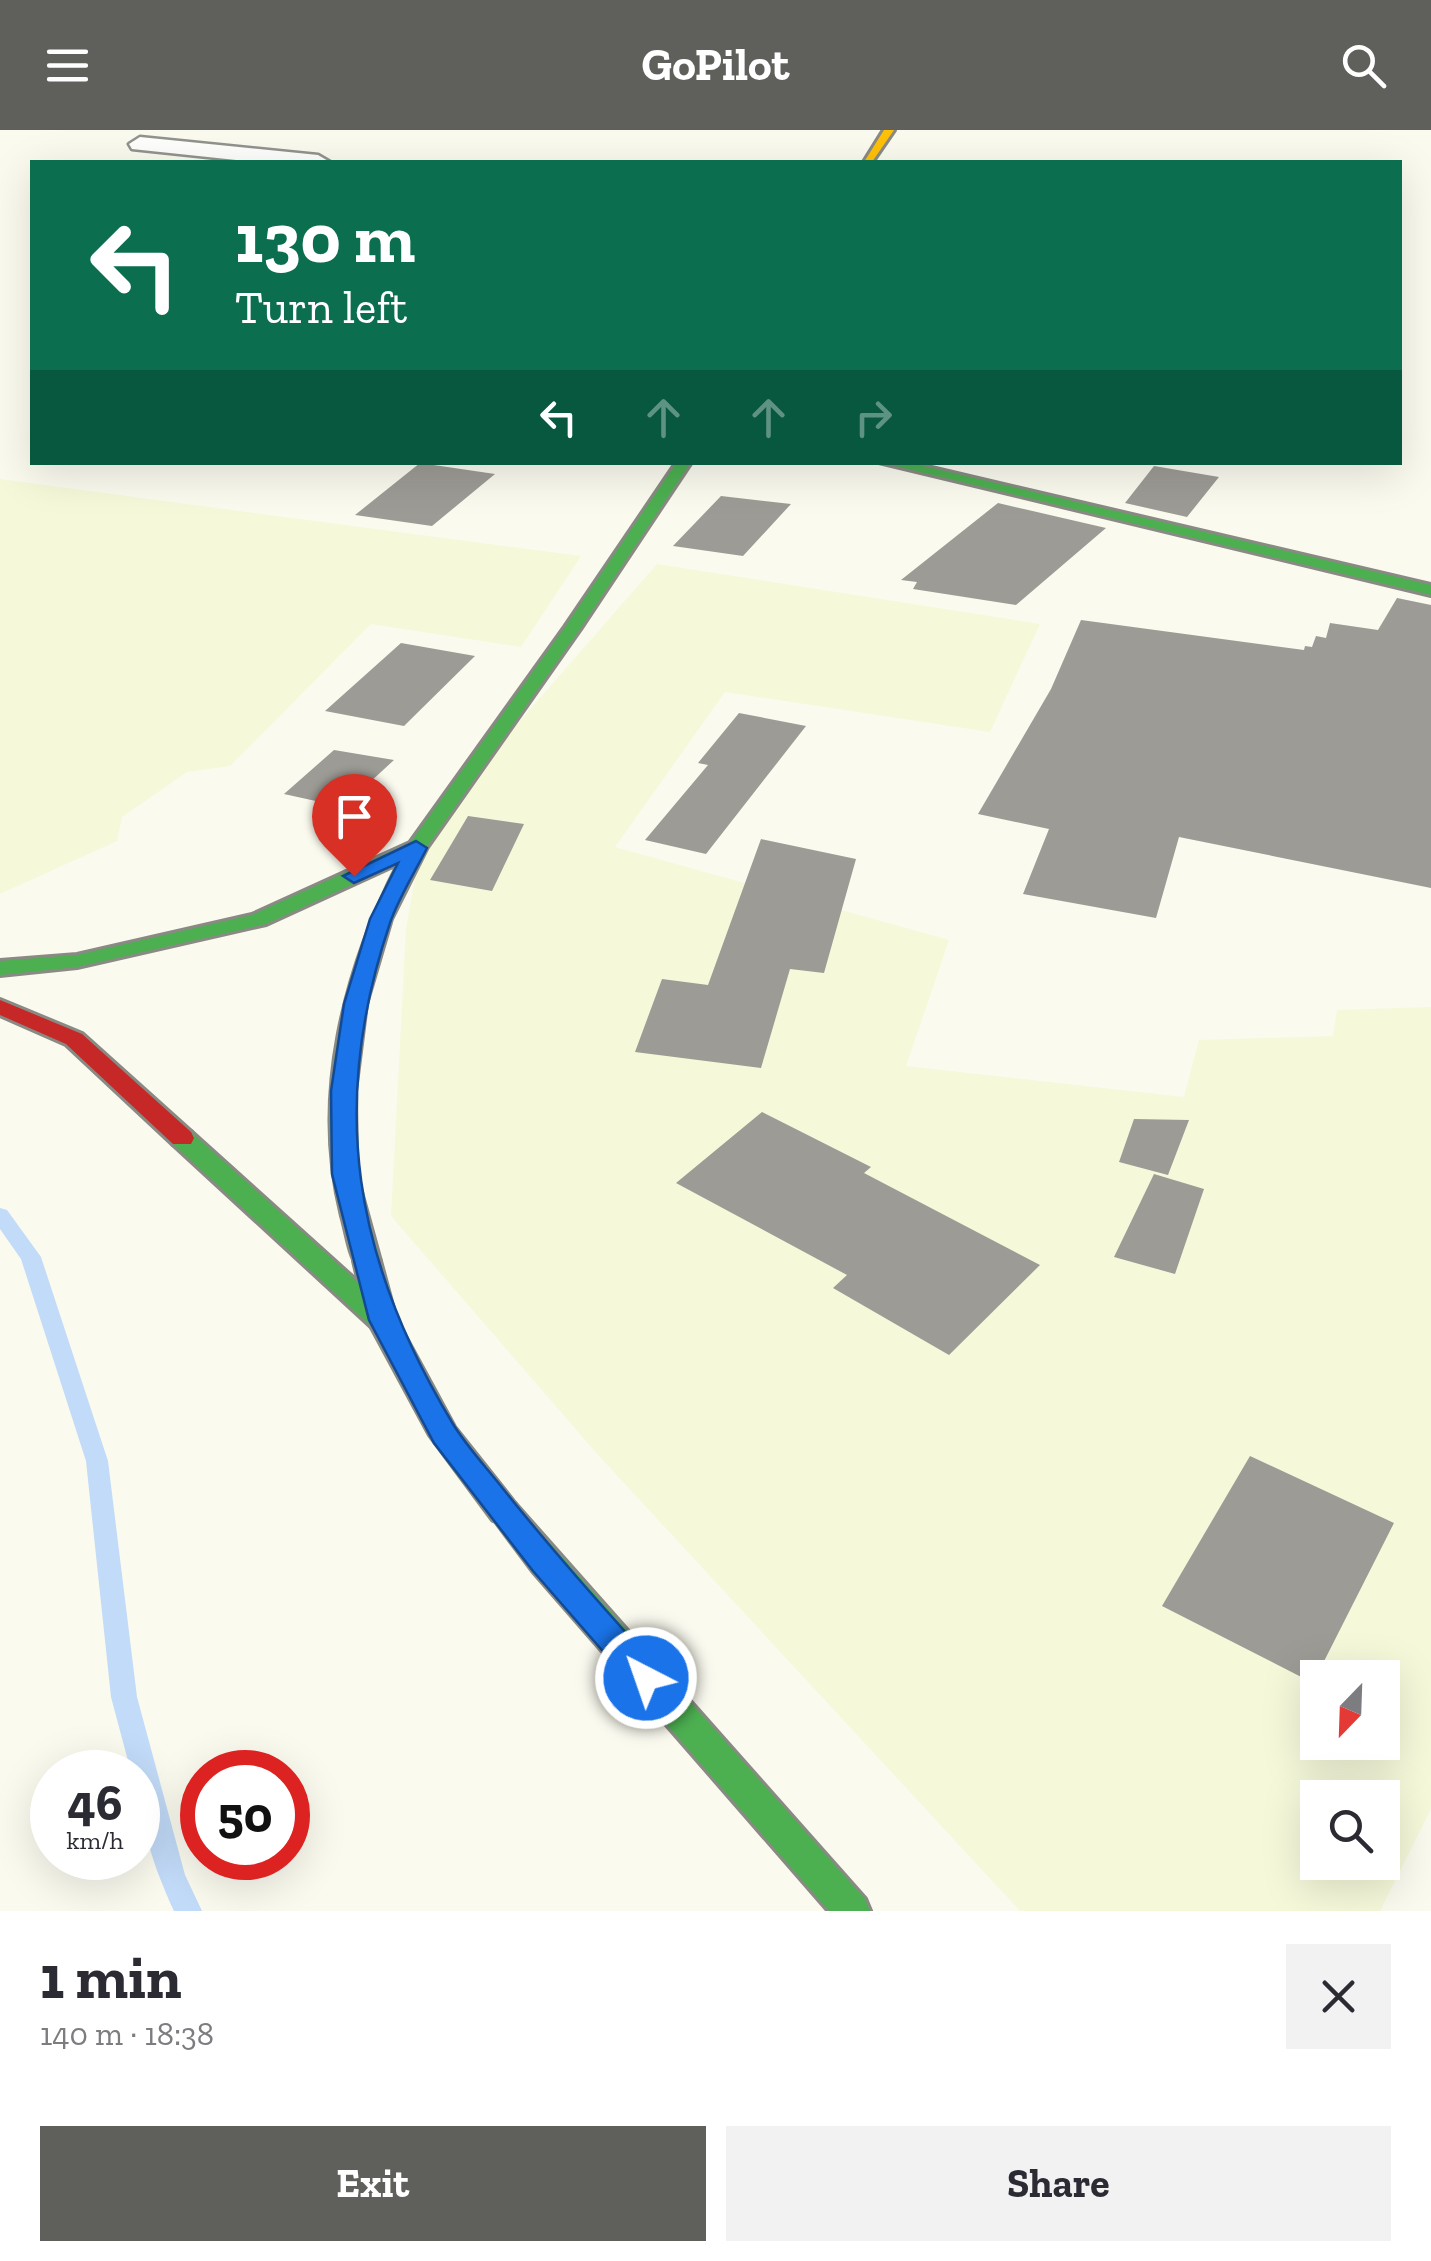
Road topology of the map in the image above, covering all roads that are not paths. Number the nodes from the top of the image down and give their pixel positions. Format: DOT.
graph roads {
  1 [pos="889,130"];
  2 [pos="140,144"];
  3 [pos="298,160"];
  4 [pos="869,160"];
  5 [pos="682,465"];
  6 [pos="899,465"];
  7 [pos="1431,590"];
  8 [pos="416,848"];
  9 [pos="0,968"];
  10 [pos="0,1007"];
  11 [pos="382,1320"];
  12 [pos="852,1911"];
  1 -- 4 [label="main road"];
  2 -- 3 [label="street"];
  5 -- 8 [label="main road"];
  6 -- 7 [label="main road"];
  8 -- 9 [label="main road"];
  8 -- 11 [label="main road"];
  10 -- 11 [label="main road"];
  11 -- 12 [label="main road"];
}
